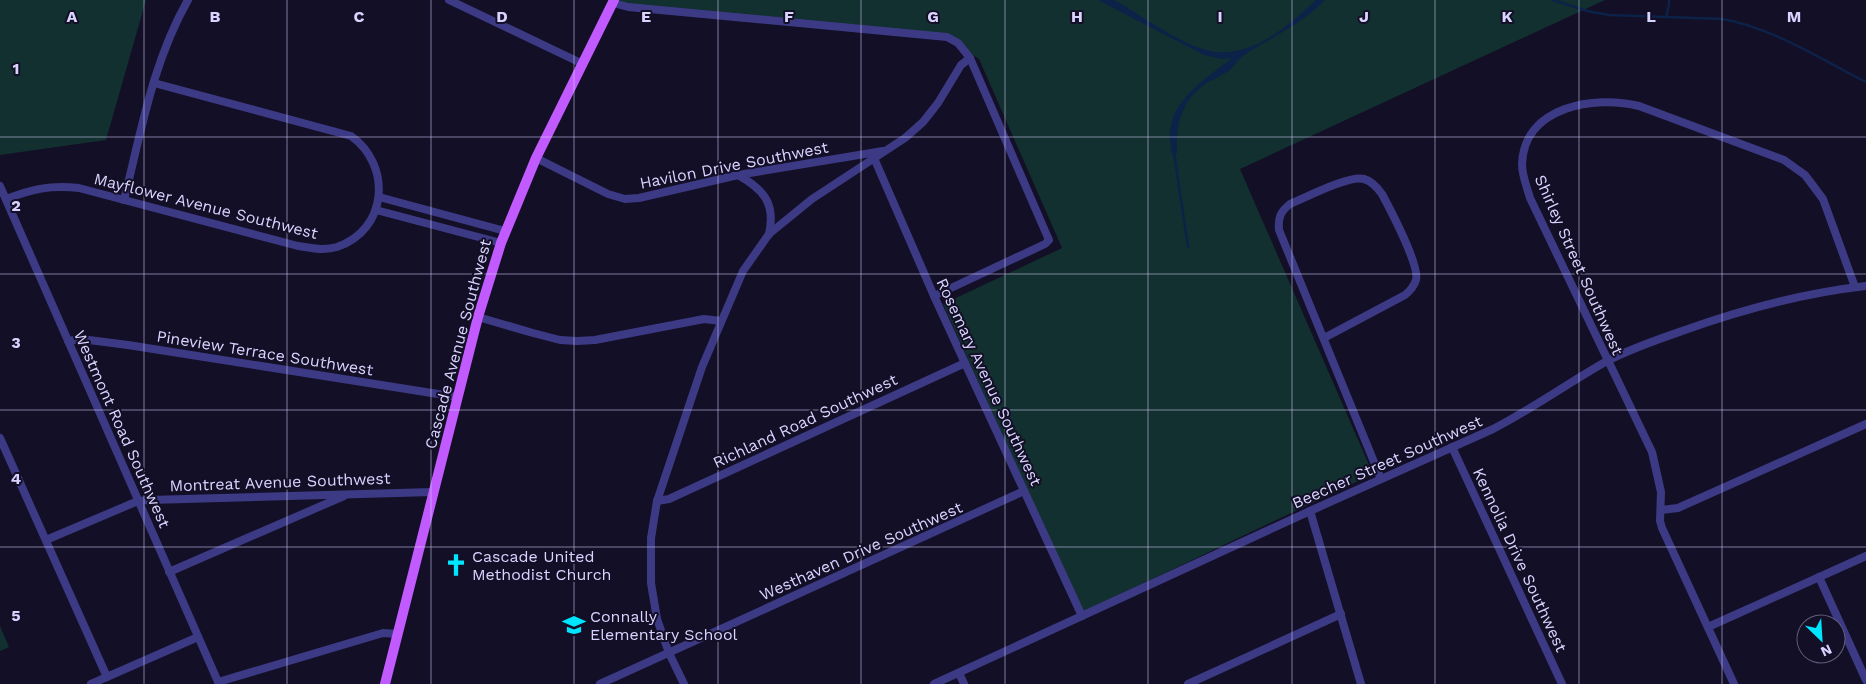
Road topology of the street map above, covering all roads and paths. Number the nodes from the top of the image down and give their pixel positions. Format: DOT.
graph roads {
  1 [pos="188,0"];
  2 [pos="449,0"];
  3 [pos="613,1"];
  4 [pos="970,58"];
  5 [pos="583,64"];
  6 [pos="154,83"];
  7 [pos="886,150"];
  8 [pos="536,158"];
  9 [pos="874,158"];
  10 [pos="738,175"];
  11 [pos="0,186"];
  12 [pos="379,197"];
  13 [pos="6,199"];
  14 [pos="124,200"];
  15 [pos="376,210"];
  16 [pos="505,231"];
  17 [pos="769,234"];
  18 [pos="500,242"];
  19 [pos="1866,286"];
  20 [pos="1855,287"];
  21 [pos="934,296"];
  22 [pos="478,317"];
  23 [pos="721,321"];
  24 [pos="1324,338"];
  25 [pos="68,341"];
  26 [pos="1608,361"];
  27 [pos="965,363"];
  28 [pos="458,397"];
  29 [pos="1866,424"];
  30 [pos="0,438"];
  31 [pos="1452,448"];
  32 [pos="1381,479"];
  33 [pos="1024,491"];
  34 [pos="433,492"];
  35 [pos="350,494"];
  36 [pos="657,500"];
  37 [pos="138,501"];
  38 [pos="1660,510"];
  39 [pos="1310,511"];
  40 [pos="46,540"];
  41 [pos="1866,556"];
  42 [pos="169,572"];
  43 [pos="1819,577"];
  44 [pos="1341,614"];
  45 [pos="1082,616"];
  46 [pos="1708,627"];
  47 [pos="398,634"];
  48 [pos="198,637"];
  49 [pos="670,653"];
  50 [pos="959,672"];
  51 [pos="107,676"];
  52 [pos="1866,680"];
  53 [pos="218,683"];
  54 [pos="91,684"];
  55 [pos="385,684"];
  56 [pos="600,684"];
  57 [pos="684,684"];
  58 [pos="934,684"];
  59 [pos="964,684"];
  60 [pos="1188,684"];
  61 [pos="1361,684"];
  62 [pos="1562,684"];
  63 [pos="1734,684"];
  1 -- 6 [label="street"];
  2 -- 5 [label="street"];
  3 -- 4 [label="street"];
  3 -- 5 [label="main road, Cascade Avenue Southwest"];
  4 -- 7 [label="street"];
  4 -- 21 [label="street"];
  5 -- 8 [label="main road, Cascade Avenue Southwest"];
  6 -- 12 [label="street"];
  6 -- 14 [label="street"];
  7 -- 9 [label="street"];
  7 -- 10 [label="street, Havilon Drive Southwest"];
  8 -- 10 [label="street, Havilon Drive Southwest"];
  8 -- 16 [label="main road, Cascade Avenue Southwest"];
  9 -- 17 [label="street"];
  9 -- 21 [label="street, Rosemary Avenue Southwest"];
  10 -- 17 [label="street"];
  11 -- 13 [label="street, Westmont Road Southwest"];
  12 -- 15 [label="street"];
  12 -- 16 [label="street"];
  13 -- 14 [label="street, Mayflower Avenue Southwest"];
  13 -- 25 [label="street, Westmont Road Southwest"];
  14 -- 15 [label="street, Mayflower Avenue Southwest"];
  15 -- 18 [label="street"];
  16 -- 18 [label="main road, Cascade Avenue Southwest"];
  17 -- 23 [label="street"];
  18 -- 22 [label="main road, Cascade Avenue Southwest"];
  19 -- 20 [label="street, Beecher Street Southwest"];
  20 -- 26 [label="street, Beecher Street Southwest"];
  20 -- 26 [label="street, Shirley Street Southwest"];
  21 -- 27 [label="street, Rosemary Avenue Southwest"];
  22 -- 23 [label="street"];
  22 -- 28 [label="main road, Cascade Avenue Southwest"];
  23 -- 36 [label="street"];
  24 -- 24 [label="street"];
  24 -- 32 [label="street"];
  25 -- 28 [label="street, Pineview Terrace Southwest"];
  25 -- 37 [label="street, Westmont Road Southwest"];
  26 -- 31 [label="street, Beecher Street Southwest"];
  26 -- 38 [label="street, Shirley Street Southwest"];
  27 -- 33 [label="street, Rosemary Avenue Southwest"];
  27 -- 36 [label="street, Richland Road Southwest"];
  28 -- 34 [label="main road, Cascade Avenue Southwest"];
  29 -- 38 [label="street"];
  30 -- 40 [label="street"];
  31 -- 32 [label="street, Beecher Street Southwest"];
  31 -- 62 [label="street, Kennolia Drive Southwest"];
  32 -- 39 [label="street, Beecher Street Southwest"];
  33 -- 45 [label="street, Rosemary Avenue Southwest"];
  33 -- 49 [label="street, Westhaven Drive Southwest"];
  34 -- 35 [label="street, Montreat Avenue Southwest"];
  34 -- 47 [label="main road, Cascade Avenue Southwest"];
  35 -- 37 [label="street, Montreat Avenue Southwest"];
  35 -- 42 [label="street"];
  36 -- 49 [label="street"];
  37 -- 40 [label="street, Montreat Avenue Southwest"];
  37 -- 42 [label="street, Westmont Road Southwest"];
  38 -- 46 [label="street, Shirley Street Southwest"];
  39 -- 44 [label="street"];
  39 -- 45 [label="street, Beecher Street Southwest"];
  40 -- 51 [label="street"];
  41 -- 43 [label="street"];
  42 -- 48 [label="street, Westmont Road Southwest"];
  43 -- 46 [label="street"];
  43 -- 52 [label="street"];
  44 -- 60 [label="street"];
  44 -- 61 [label="street"];
  45 -- 50 [label="street, Beecher Street Southwest"];
  46 -- 63 [label="street, Shirley Street Southwest"];
  47 -- 53 [label="street"];
  47 -- 55 [label="main road, Cascade Avenue Southwest"];
  48 -- 51 [label="street"];
  48 -- 53 [label="street, Westmont Road Southwest"];
  49 -- 56 [label="street, Westhaven Drive Southwest"];
  49 -- 57 [label="street"];
  50 -- 58 [label="street, Beecher Street Southwest"];
  50 -- 59 [label="street"];
  51 -- 54 [label="street"];
}
